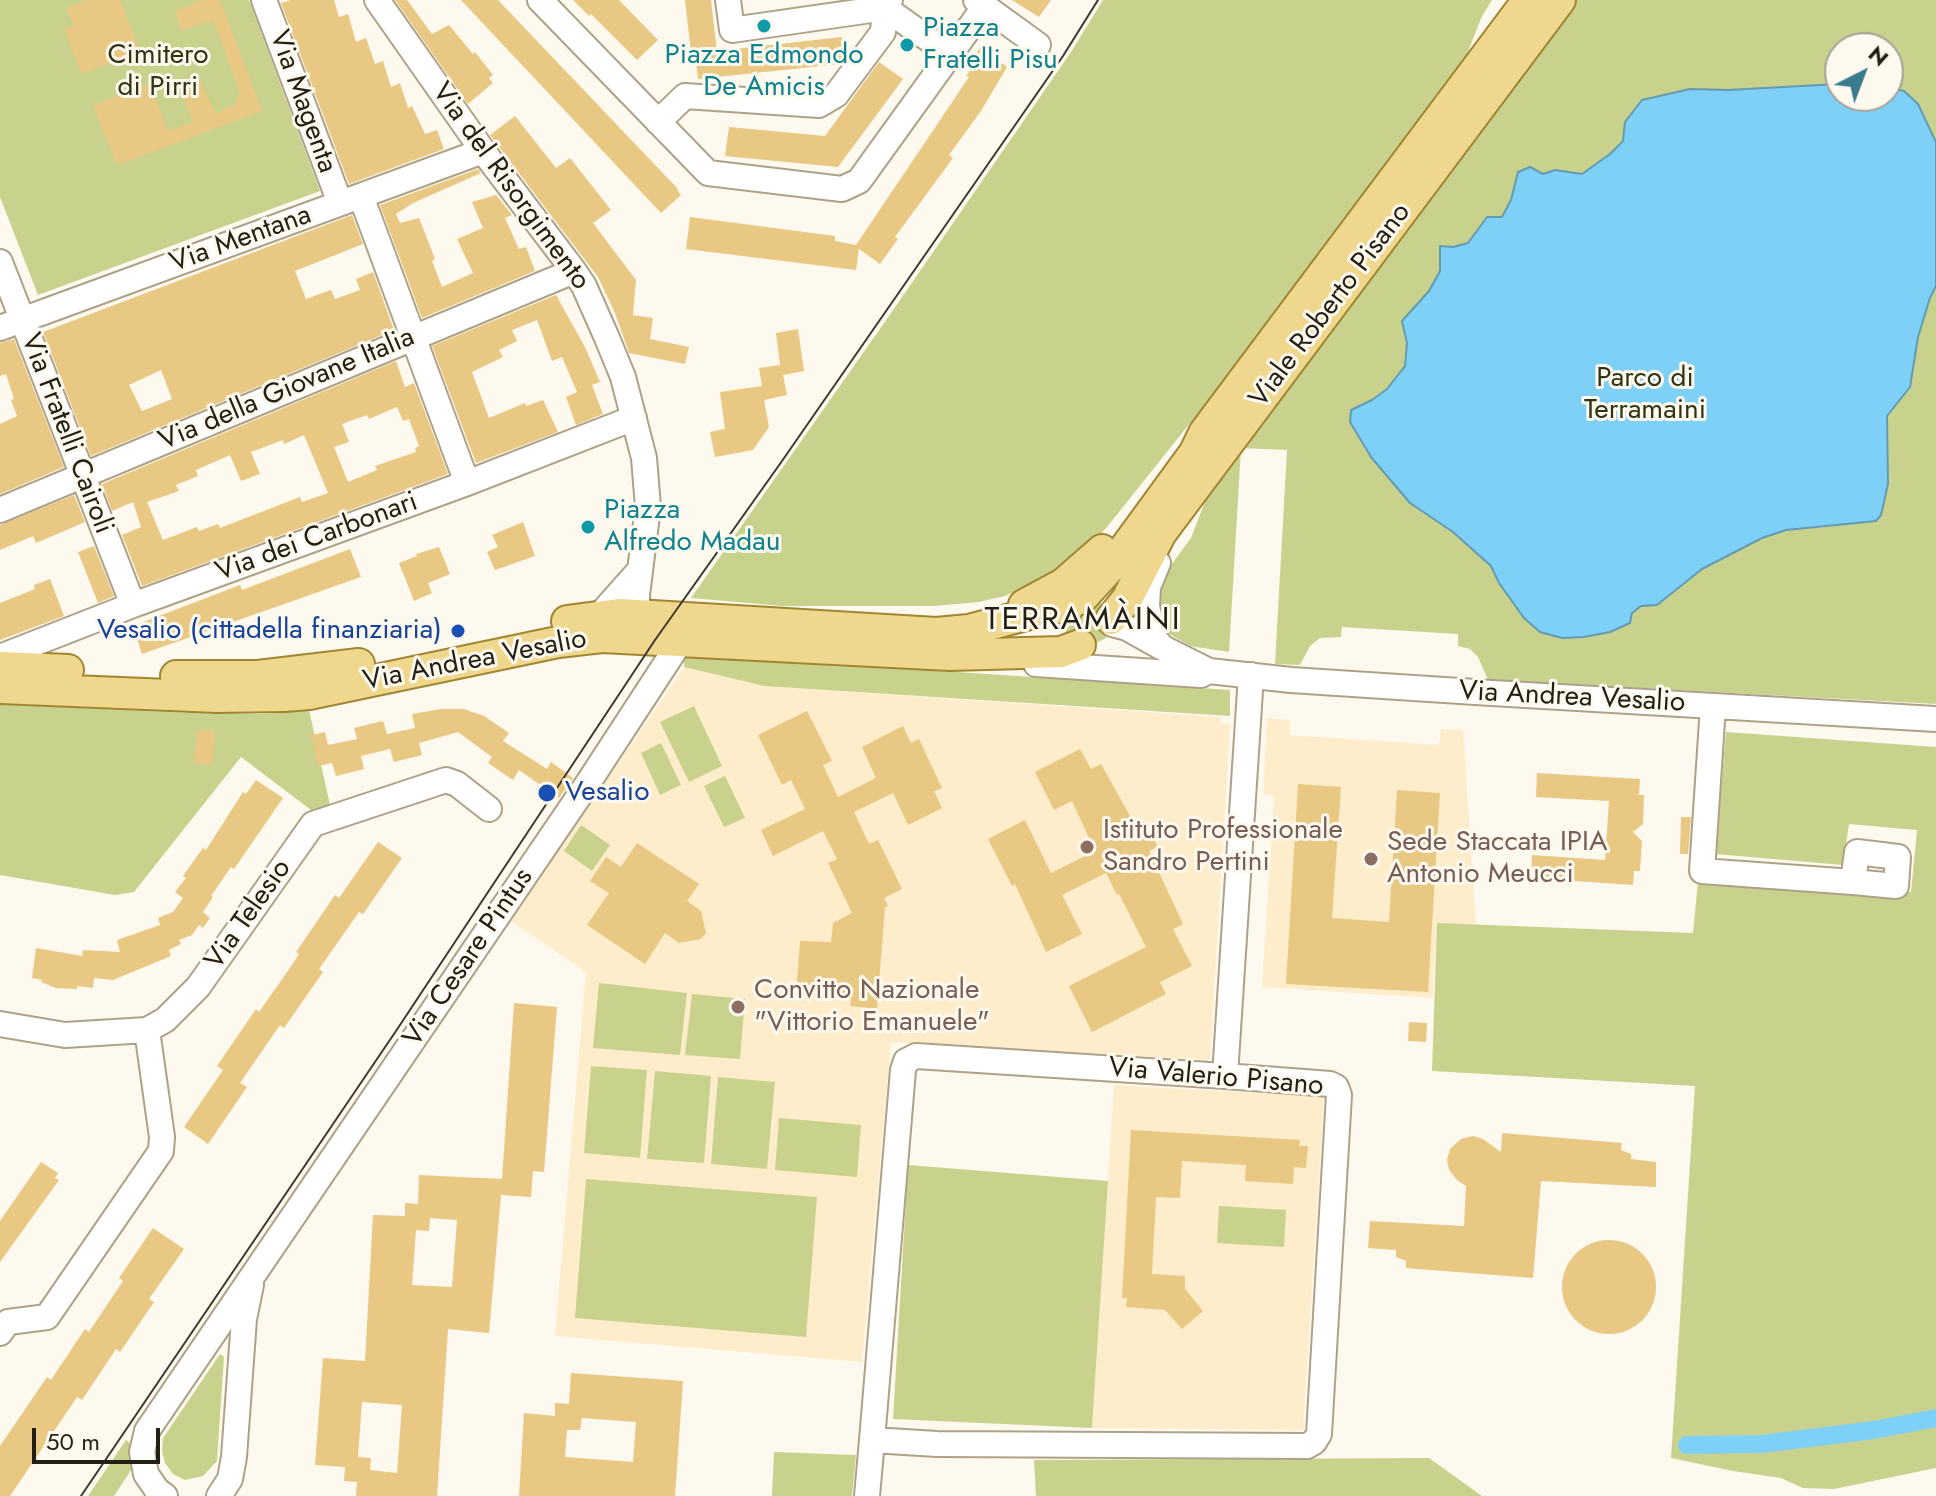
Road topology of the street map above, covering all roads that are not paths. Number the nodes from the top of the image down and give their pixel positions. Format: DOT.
graph roads {
  1 [pos="264,0"];
  2 [pos="377,0"];
  3 [pos="540,0"];
  4 [pos="728,0"];
  5 [pos="1528,0"];
  6 [pos="1560,0"];
  7 [pos="885,3"];
  8 [pos="980,3"];
  9 [pos="796,11"];
  10 [pos="1038,45"];
  11 [pos="951,55"];
  12 [pos="658,122"];
  13 [pos="483,151"];
  14 [pos="350,200"];
  15 [pos="0,262"];
  16 [pos="574,271"];
  17 [pos="11,324"];
  18 [pos="413,337"];
  19 [pos="634,418"];
  20 [pos="1204,433"];
  21 [pos="83,476"];
  22 [pos="467,483"];
  23 [pos="0,510"];
  24 [pos="1177,512"];
  25 [pos="1088,564"];
  26 [pos="638,572"];
  27 [pos="1075,603"];
  28 [pos="133,605"];
  29 [pos="643,615"];
  30 [pos="598,617"];
  31 [pos="1112,622"];
  32 [pos="74,628"];
  33 [pos="889,629"];
  34 [pos="680,642"];
  35 [pos="1084,646"];
  36 [pos="1163,648"];
  37 [pos="950,655"];
  38 [pos="0,657"];
  39 [pos="0,667"];
  40 [pos="1116,668"];
  41 [pos="81,671"];
  42 [pos="1209,671"];
  43 [pos="1251,675"];
  44 [pos="0,688"];
  45 [pos="1713,706"];
  46 [pos="1936,719"];
  47 [pos="489,809"];
  48 [pos="1853,882"];
  49 [pos="0,1024"];
  50 [pos="147,1030"];
  51 [pos="1225,1076"];
  52 [pos="256,1272"];
  53 [pos="0,1333"];
  54 [pos="207,1340"];
  55 [pos="241,1349"];
  56 [pos="872,1440"];
  57 [pos="165,1496"];
  58 [pos="219,1496"];
  59 [pos="867,1496"];
  1 -- 14 [label="street, Via Magenta"];
  2 -- 13 [label="street, Via del Risorgimento"];
  3 -- 12 [label="street"];
  4 -- 9 [label="street"];
  5 -- 20 [label="main road, Viale Roberto Pisano"];
  6 -- 24 [label="main road, Viale Roberto Pisano"];
  7 -- 9 [label="street"];
  7 -- 11 [label="street"];
  7 -- 12 [label="street"];
  8 -- 10 [label="street"];
  8 -- 11 [label="street"];
  11 -- 12 [label="street"];
  13 -- 14 [label="street, Via Mentana"];
  13 -- 16 [label="street, Via del Risorgimento"];
  14 -- 17 [label="street, Via Mentana"];
  14 -- 18 [label="street, Via Magenta"];
  15 -- 17 [label="street, Via Fratelli Cairoli"];
  16 -- 18 [label="street, Via della Giovane Italia"];
  16 -- 19 [label="street, Via del Risorgimento"];
  17 -- 21 [label="street, Via Fratelli Cairoli"];
  18 -- 21 [label="street, Via della Giovane Italia"];
  18 -- 22 [label="street, Via Magenta"];
  19 -- 22 [label="street, Via dei Carbonari"];
  19 -- 26 [label="street, Via del Risorgimento"];
  20 -- 25 [label="main road, Viale Roberto Pisano"];
  20 -- 27 [label="main road, Viale Roberto Pisano"];
  21 -- 23 [label="street, Via della Giovane Italia"];
  21 -- 28 [label="street, Via Fratelli Cairoli"];
  22 -- 28 [label="street, Via dei Carbonari"];
  24 -- 31 [label="main road, Viale Roberto Pisano"];
  24 -- 36 [label="street"];
  25 -- 33 [label="main road, Via Andrea Vesalio"];
  26 -- 29 [label="street, Via del Risorgimento"];
  26 -- 30 [label="street"];
  27 -- 31 [label="main road"];
  27 -- 33 [label="main road, Via Andrea Vesalio"];
  27 -- 35 [label="main road"];
  28 -- 32 [label="street, Via dei Carbonari"];
  29 -- 30 [label="main road, Via Andrea Vesalio"];
  29 -- 33 [label="main road, Via Andrea Vesalio"];
  30 -- 41 [label="main road, Via Andrea Vesalio"];
  31 -- 35 [label="main road"];
  31 -- 36 [label="street, Via Andrea Vesalio"];
  32 -- 38 [label="street, Via dei Carbonari"];
  32 -- 41 [label="street"];
  34 -- 37 [label="main road, Via Andrea Vesalio"];
  34 -- 44 [label="main road, Via Andrea Vesalio"];
  34 -- 52 [label="street, Via Cesare Pintus"];
  35 -- 37 [label="main road, Via Andrea Vesalio"];
  35 -- 40 [label="street"];
  36 -- 42 [label="street, Via Andrea Vesalio"];
  37 -- 40 [label="street, Via Andrea Vesalio"];
  39 -- 41 [label="main road, Via Andrea Vesalio"];
  40 -- 42 [label="street, Via Andrea Vesalio"];
  42 -- 43 [label="street, Via Andrea Vesalio"];
  43 -- 45 [label="street, Via Andrea Vesalio"];
  43 -- 51 [label="street"];
  45 -- 46 [label="street, Via Andrea Vesalio"];
  45 -- 48 [label="street"];
  47 -- 50 [label="street, Via Telesio"];
  49 -- 50 [label="street"];
  50 -- 53 [label="street"];
  51 -- 56 [label="street, Via Valerio Pisano"];
  51 -- 56 [label="street, Via Valerio Pisano"];
  52 -- 54 [label="street, Via Cesare Pintus"];
  52 -- 55 [label="street, Via Cesare Pintus"];
  54 -- 55 [label="street"];
  54 -- 57 [label="street, Via Cesare Pintus"];
  55 -- 58 [label="street, Via Cesare Pintus"];
  56 -- 59 [label="street"];
}
